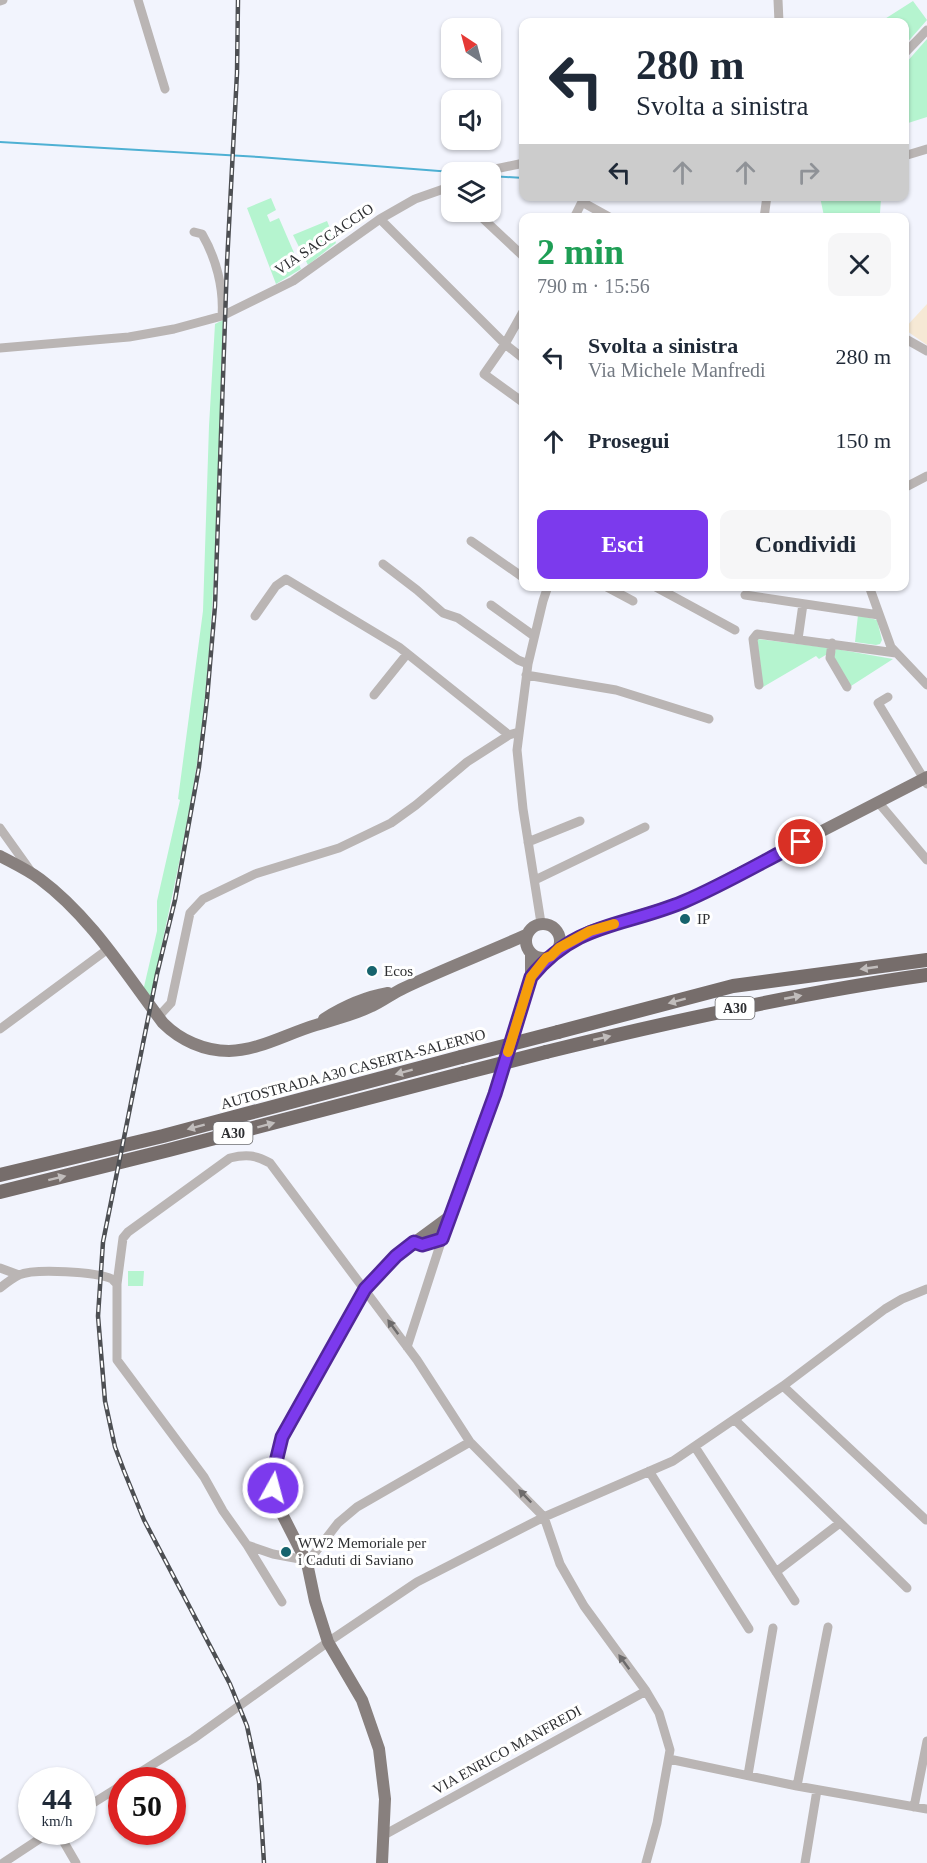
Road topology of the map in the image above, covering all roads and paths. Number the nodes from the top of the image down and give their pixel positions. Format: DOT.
graph roads {
  1 [pos="138,0"];
  2 [pos="778,0"];
  3 [pos="779,18"];
  4 [pos="927,30"];
  5 [pos="909,49"];
  6 [pos="165,89"];
  7 [pos="927,149"];
  8 [pos="909,154"];
  9 [pos="519,164"];
  10 [pos="501,168"];
  11 [pos="441,190"];
  12 [pos="576,213"];
  13 [pos="602,213"];
  14 [pos="380,219"];
  15 [pos="487,222"];
  16 [pos="194,232"];
  17 [pos="519,251"];
  18 [pos="222,316"];
  19 [pos="519,319"];
  20 [pos="909,341"];
  21 [pos="505,344"];
  22 [pos="0,348"];
  23 [pos="927,351"];
  24 [pos="519,355"];
  25 [pos="519,399"];
  26 [pos="927,476"];
  27 [pos="909,485"];
  28 [pos="471,541"];
  29 [pos="383,564"];
  30 [pos="519,575"];
  31 [pos="547,591"];
  32 [pos="614,591"];
  33 [pos="663,591"];
  34 [pos="871,591"];
  35 [pos="746,596"];
  36 [pos="633,601"];
  37 [pos="803,604"];
  38 [pos="491,605"];
  39 [pos="879,615"];
  40 [pos="255,616"];
  41 [pos="735,630"];
  42 [pos="534,636"];
  43 [pos="798,639"];
  44 [pos="832,644"];
  45 [pos="896,653"];
  46 [pos="407,654"];
  47 [pos="528,664"];
  48 [pos="526,675"];
  49 [pos="759,685"];
  50 [pos="927,685"];
  51 [pos="848,687"];
  52 [pos="374,695"];
  53 [pos="888,697"];
  54 [pos="709,719"];
  55 [pos="519,732"];
  56 [pos="509,735"];
  57 [pos="926,780"];
  58 [pos="878,802"];
  59 [pos="580,821"];
  60 [pos="645,827"];
  61 [pos="0,828"];
  62 [pos="528,842"];
  63 [pos="0,856"];
  64 [pos="927,860"];
  65 [pos="32,874"];
  66 [pos="535,880"];
  67 [pos="541,923"];
  68 [pos="557,930"];
  69 [pos="590,931"];
  70 [pos="526,935"];
  71 [pos="559,948"];
  72 [pos="108,949"];
  73 [pos="530,952"];
  74 [pos="484,954"];
  75 [pos="546,958"];
  76 [pos="927,960"];
  77 [pos="927,975"];
  78 [pos="531,977"];
  79 [pos="160,1020"];
  80 [pos="0,1029"];
  81 [pos="0,1175"];
  82 [pos="0,1192"];
  83 [pos="449,1217"];
  84 [pos="429,1233"];
  85 [pos="442,1239"];
  86 [pos="418,1244"];
  87 [pos="435,1261"];
  88 [pos="0,1268"];
  89 [pos="20,1275"];
  90 [pos="117,1284"];
  91 [pos="0,1288"];
  92 [pos="365,1289"];
  93 [pos="927,1289"];
  94 [pos="407,1347"];
  95 [pos="783,1386"];
  96 [pos="735,1420"];
  97 [pos="470,1442"];
  98 [pos="695,1447"];
  99 [pos="649,1471"];
  100 [pos="544,1517"];
  101 [pos="926,1520"];
  102 [pos="840,1523"];
  103 [pos="247,1545"];
  104 [pos="306,1561"];
  105 [pos="776,1572"];
  106 [pos="907,1588"];
  107 [pos="795,1601"];
  108 [pos="282,1602"];
  109 [pos="828,1627"];
  110 [pos="773,1628"];
  111 [pos="749,1629"];
  112 [pos="328,1642"];
  113 [pos="646,1691"];
  114 [pos="927,1741"];
  115 [pos="669,1754"];
  116 [pos="149,1767"];
  117 [pos="748,1775"];
  118 [pos="797,1786"];
  119 [pos="817,1790"];
  120 [pos="914,1807"];
  121 [pos="927,1809"];
  122 [pos="384,1834"];
  123 [pos="30,1845"];
  124 [pos="66,1845"];
  125 [pos="3,1863"];
  126 [pos="76,1863"];
  127 [pos="382,1863"];
  128 [pos="646,1863"];
  129 [pos="805,1863"];
  1 -- 6 [label="street"];
  2 -- 3 [label="street"];
  4 -- 5 [label="street"];
  7 -- 8 [label="street"];
  9 -- 10 [label="street"];
  11 -- 14 [label="street, VIA SACCACCIO"];
  12 -- 13 [label="street"];
  14 -- 18 [label="street, VIA SACCACCIO"];
  14 -- 21 [label="street"];
  15 -- 17 [label="street"];
  16 -- 18 [label="street"];
  18 -- 22 [label="street, VIA SACCACCIO"];
  19 -- 21 [label="street"];
  20 -- 23 [label="street"];
  21 -- 24 [label="street"];
  21 -- 25 [label="street"];
  26 -- 27 [label="street"];
  28 -- 30 [label="street"];
  29 -- 47 [label="street"];
  31 -- 42 [label="street"];
  32 -- 36 [label="street"];
  33 -- 41 [label="street"];
  34 -- 39 [label="street"];
  35 -- 37 [label="street"];
  37 -- 39 [label="street"];
  37 -- 43 [label="street"];
  38 -- 42 [label="street"];
  39 -- 45 [label="street"];
  40 -- 46 [label="street"];
  42 -- 47 [label="street"];
  43 -- 44 [label="street"];
  43 -- 49 [label="street"];
  44 -- 45 [label="street"];
  44 -- 51 [label="street"];
  45 -- 50 [label="street"];
  46 -- 52 [label="street"];
  46 -- 56 [label="street"];
  47 -- 48 [label="street"];
  48 -- 54 [label="street"];
  48 -- 55 [label="street"];
  53 -- 57 [label="street"];
  55 -- 56 [label="street"];
  55 -- 62 [label="street"];
  56 -- 79 [label="street"];
  57 -- 58 [label="main road"];
  58 -- 64 [label="street"];
  58 -- 69 [label="main road"];
  59 -- 62 [label="street"];
  60 -- 66 [label="street"];
  61 -- 65 [label="street"];
  62 -- 66 [label="street"];
  63 -- 65 [label="main road"];
  65 -- 72 [label="main road"];
  66 -- 67 [label="street"];
  67 -- 68 [label="main road"];
  67 -- 70 [label="main road"];
  68 -- 69 [label="main road"];
  68 -- 71 [label="main road"];
  69 -- 71 [label="main road"];
  70 -- 73 [label="main road"];
  70 -- 74 [label="main road"];
  71 -- 75 [label="main road"];
  72 -- 79 [label="main road"];
  72 -- 80 [label="street"];
  73 -- 74 [label="main road"];
  73 -- 75 [label="main road"];
  73 -- 78 [label="main road"];
  74 -- 79 [label="main road"];
  75 -- 78 [label="main road"];
  76 -- 81 [label="highway, AUTOSTRADA A30 CASERTA-SALERNO / A30, one-way, bridge"];
  82 -- 77 [label="highway, AUTOSTRADA A30 CASERTA-SALERNO / A30, one-way, bridge"];
  78 -- 83 [label="main road"];
  83 -- 84 [label="main road"];
  83 -- 85 [label="main road"];
  84 -- 85 [label="street"];
  84 -- 86 [label="main road"];
  85 -- 86 [label="main road"];
  85 -- 87 [label="street"];
  86 -- 87 [label="street"];
  86 -- 92 [label="main road"];
  87 -- 94 [label="street"];
  88 -- 89 [label="street"];
  89 -- 90 [label="street"];
  89 -- 91 [label="street"];
  90 -- 92 [label="street"];
  90 -- 103 [label="street"];
  94 -- 92 [label="street, one-way"];
  92 -- 104 [label="main road"];
  93 -- 95 [label="street"];
  94 -- 97 [label="street"];
  95 -- 96 [label="street"];
  95 -- 101 [label="street"];
  96 -- 98 [label="street"];
  96 -- 102 [label="street"];
  100 -- 97 [label="street, one-way"];
  97 -- 104 [label="street"];
  98 -- 99 [label="street"];
  98 -- 105 [label="street"];
  99 -- 100 [label="street"];
  99 -- 111 [label="street"];
  100 -- 112 [label="street"];
  113 -- 100 [label="street, one-way"];
  102 -- 105 [label="street"];
  102 -- 106 [label="street"];
  103 -- 104 [label="street"];
  103 -- 108 [label="street"];
  104 -- 112 [label="main road"];
  105 -- 107 [label="street"];
  109 -- 118 [label="street"];
  110 -- 117 [label="street"];
  112 -- 116 [label="street"];
  112 -- 122 [label="main road"];
  113 -- 115 [label="street"];
  113 -- 122 [label="street, VIA ENRICO MANFREDI"];
  114 -- 120 [label="street"];
  115 -- 117 [label="street"];
  115 -- 128 [label="street"];
  117 -- 118 [label="street"];
  118 -- 119 [label="street"];
  119 -- 120 [label="street"];
  119 -- 129 [label="street"];
  120 -- 121 [label="street"];
  122 -- 127 [label="main road"];
  123 -- 125 [label="street"];
  124 -- 126 [label="street"];
}
